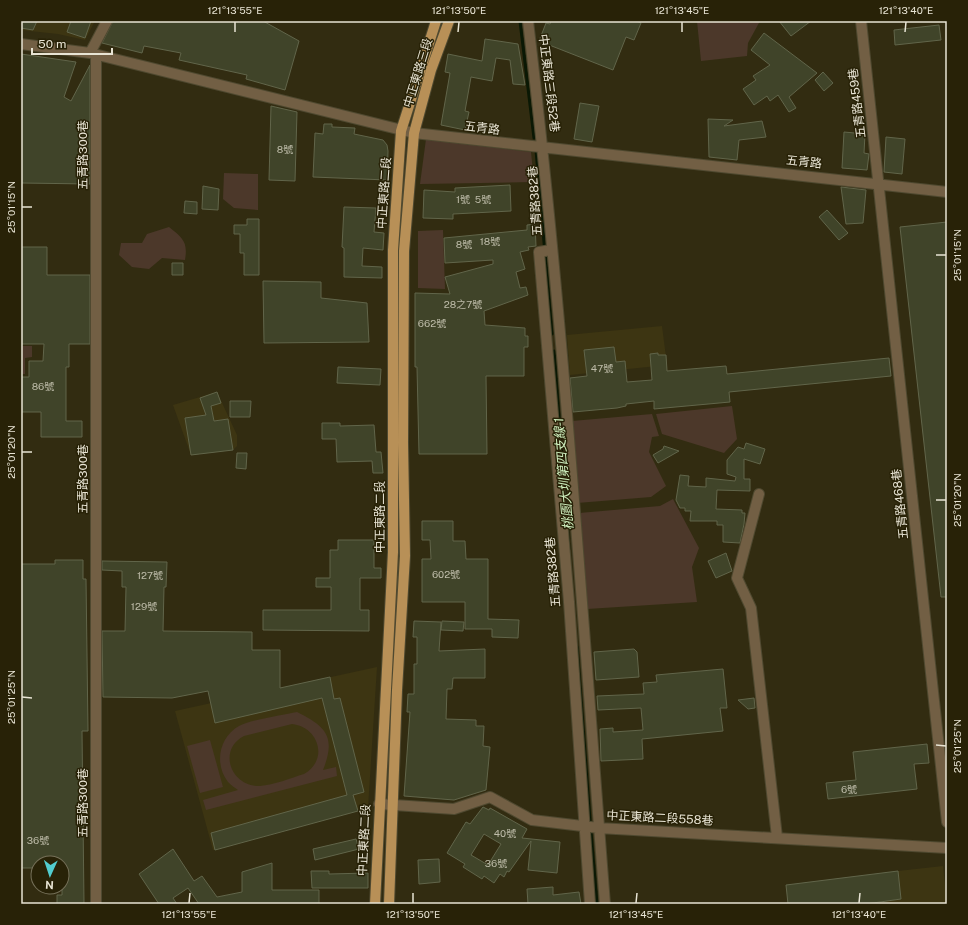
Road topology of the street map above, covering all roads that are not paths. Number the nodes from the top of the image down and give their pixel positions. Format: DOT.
graph roads {
  1 [pos="107,21"];
  2 [pos="436,21"];
  3 [pos="449,21"];
  4 [pos="528,21"];
  5 [pos="861,21"];
  6 [pos="21,44"];
  7 [pos="93,54"];
  8 [pos="402,131"];
  9 [pos="414,133"];
  10 [pos="544,149"];
  11 [pos="879,183"];
  12 [pos="947,192"];
  13 [pos="551,250"];
  14 [pos="560,341"];
  15 [pos="547,342"];
  16 [pos="759,494"];
  17 [pos="581,601"];
  18 [pos="569,602"];
  19 [pos="379,804"];
  20 [pos="391,805"];
  21 [pos="947,822"];
  22 [pos="584,826"];
  23 [pos="599,828"];
  24 [pos="777,838"];
  25 [pos="947,848"];
  26 [pos="96,904"];
  27 [pos="375,904"];
  28 [pos="389,904"];
  29 [pos="590,904"];
  30 [pos="605,904"];
  1 -- 7 [label="street"];
  2 -- 8 [label="main road, 中正東路三段"];
  3 -- 9 [label="main road, 中正東路三段"];
  4 -- 10 [label="street, 中正東路三段52巷"];
  5 -- 11 [label="street, 五青路459巷"];
  6 -- 7 [label="street, 五青路"];
  7 -- 8 [label="street, 五青路"];
  7 -- 26 [label="street, 五青路300巷"];
  8 -- 9 [label="street, 五青路"];
  8 -- 19 [label="main road, 中正東路二段"];
  9 -- 10 [label="street, 五青路"];
  9 -- 20 [label="main road, 中正東路二段"];
  10 -- 11 [label="street, 五青路"];
  10 -- 13 [label="street, 五青路382巷"];
  11 -- 12 [label="street, 五青路"];
  11 -- 21 [label="street, 五青路468巷"];
  13 -- 14 [label="street, 五青路382巷"];
  13 -- 15 [label="street, 五青路382巷"];
  14 -- 15 [label="street"];
  14 -- 17 [label="street, 五青路382巷"];
  15 -- 18 [label="street, 五青路382巷"];
  16 -- 24 [label="street"];
  17 -- 18 [label="street"];
  17 -- 23 [label="street, 五青路382巷"];
  18 -- 22 [label="street, 五青路382巷"];
  19 -- 20 [label="street, 中正東路二段558巷"];
  19 -- 27 [label="main road, 中正東路二段"];
  20 -- 22 [label="street, 中正東路二段558巷"];
  20 -- 28 [label="main road, 中正東路二段"];
  22 -- 23 [label="street, 中正東路二段558巷"];
  22 -- 29 [label="street, 五青路382巷"];
  23 -- 24 [label="street, 中正東路二段558巷"];
  23 -- 30 [label="street, 五青路382巷"];
  24 -- 25 [label="street, 中正東路二段558巷"];
}
